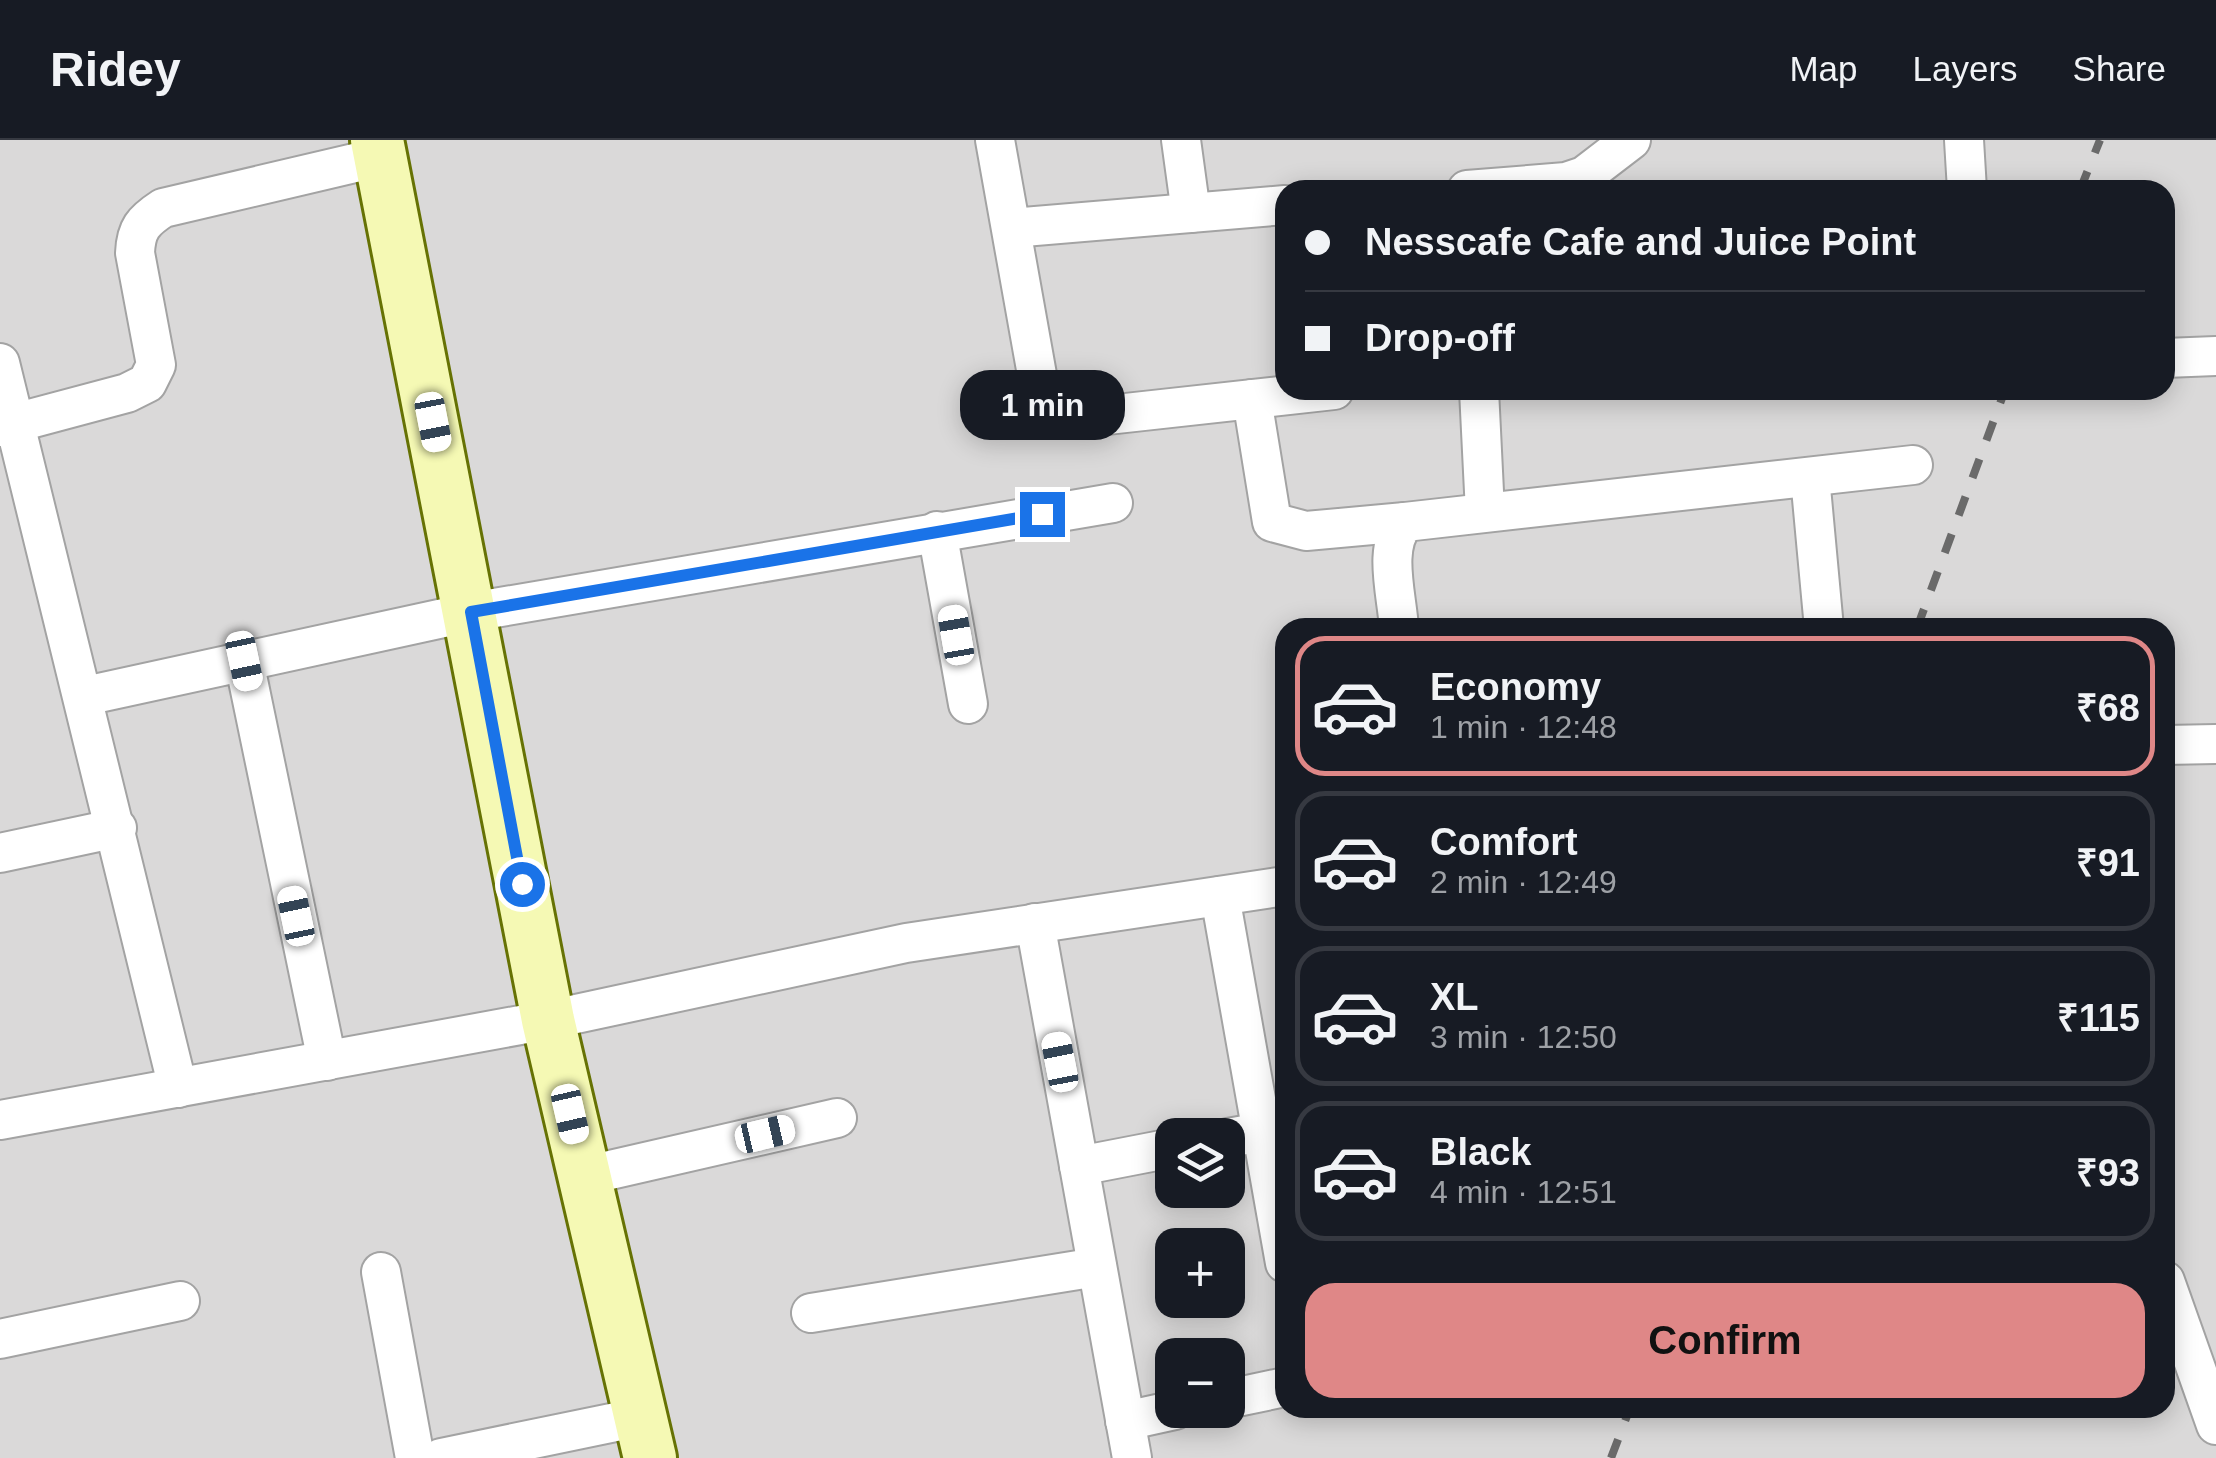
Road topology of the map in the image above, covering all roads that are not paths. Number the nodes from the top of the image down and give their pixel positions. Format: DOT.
graph roads {
  1 [pos="996,140"];
  2 [pos="1181,140"];
  3 [pos="1631,140"];
  4 [pos="1964,140"];
  5 [pos="379,148"];
  6 [pos="1588,180"];
  7 [pos="1966,180"];
  8 [pos="1275,206"];
  9 [pos="1191,213"];
  10 [pos="1012,228"];
  11 [pos="2216,356"];
  12 [pos="2175,358"];
  13 [pos="0,363"];
  14 [pos="1275,396"];
  15 [pos="1252,399"];
  16 [pos="1479,400"];
  17 [pos="6,425"];
  18 [pos="1913,466"];
  19 [pos="1810,477"];
  20 [pos="1113,503"];
  21 [pos="1485,512"];
  22 [pos="1406,522"];
  23 [pos="937,531"];
  24 [pos="471,612"];
  25 [pos="1398,618"];
  26 [pos="1823,618"];
  27 [pos="244,661"];
  28 [pos="85,696"];
  29 [pos="968,704"];
  30 [pos="2216,744"];
  31 [pos="2175,745"];
  32 [pos="117,828"];
  33 [pos="0,853"];
  34 [pos="1275,888"];
  35 [pos="1220,896"];
  36 [pos="1035,923"];
  37 [pos="548,1020"];
  38 [pos="326,1061"];
  39 [pos="178,1088"];
  40 [pos="838,1118"];
  41 [pos="0,1120"];
  42 [pos="1260,1141"];
  43 [pos="1155,1151"];
  44 [pos="1079,1166"];
  45 [pos="584,1176"];
  46 [pos="1275,1214"];
  47 [pos="1097,1268"];
  48 [pos="382,1272"];
  49 [pos="180,1301"];
  50 [pos="2175,1309"];
  51 [pos="810,1313"];
  52 [pos="0,1340"];
  53 [pos="1275,1389"];
  54 [pos="1245,1395"];
  55 [pos="1155,1414"];
  56 [pos="1125,1420"];
  57 [pos="2216,1425"];
  58 [pos="645,1438"];
  59 [pos="415,1458"];
  60 [pos="441,1458"];
  61 [pos="1132,1458"];
  1 -- 10 [label="street"];
  2 -- 9 [label="street"];
  3 -- 6 [label="street"];
  4 -- 7 [label="street"];
  5 -- 17 [label="street"];
  5 -- 24 [label="street"];
  8 -- 9 [label="street"];
  9 -- 10 [label="street"];
  10 -- 15 [label="street"];
  11 -- 12 [label="street"];
  13 -- 17 [label="street"];
  14 -- 15 [label="street"];
  15 -- 22 [label="street"];
  16 -- 21 [label="street"];
  17 -- 28 [label="street"];
  18 -- 19 [label="street"];
  19 -- 21 [label="street"];
  19 -- 26 [label="street"];
  20 -- 23 [label="street"];
  21 -- 22 [label="street"];
  22 -- 25 [label="street"];
  23 -- 24 [label="street"];
  23 -- 29 [label="street"];
  24 -- 27 [label="street"];
  24 -- 37 [label="street"];
  27 -- 28 [label="street"];
  27 -- 38 [label="street"];
  28 -- 32 [label="street"];
  30 -- 31 [label="street"];
  32 -- 33 [label="street"];
  32 -- 39 [label="street"];
  34 -- 35 [label="street"];
  35 -- 36 [label="street"];
  35 -- 42 [label="street"];
  36 -- 37 [label="street"];
  36 -- 44 [label="street"];
  37 -- 38 [label="street"];
  37 -- 45 [label="street"];
  38 -- 39 [label="street"];
  39 -- 41 [label="street"];
  40 -- 45 [label="street"];
  42 -- 46 [label="street"];
  43 -- 44 [label="street"];
  44 -- 47 [label="street"];
  45 -- 58 [label="street"];
  47 -- 51 [label="street"];
  47 -- 56 [label="street"];
  48 -- 59 [label="street"];
  49 -- 52 [label="street"];
  50 -- 57 [label="street"];
  53 -- 54 [label="street"];
  55 -- 56 [label="street"];
  56 -- 61 [label="street"];
  58 -- 60 [label="street"];
}
